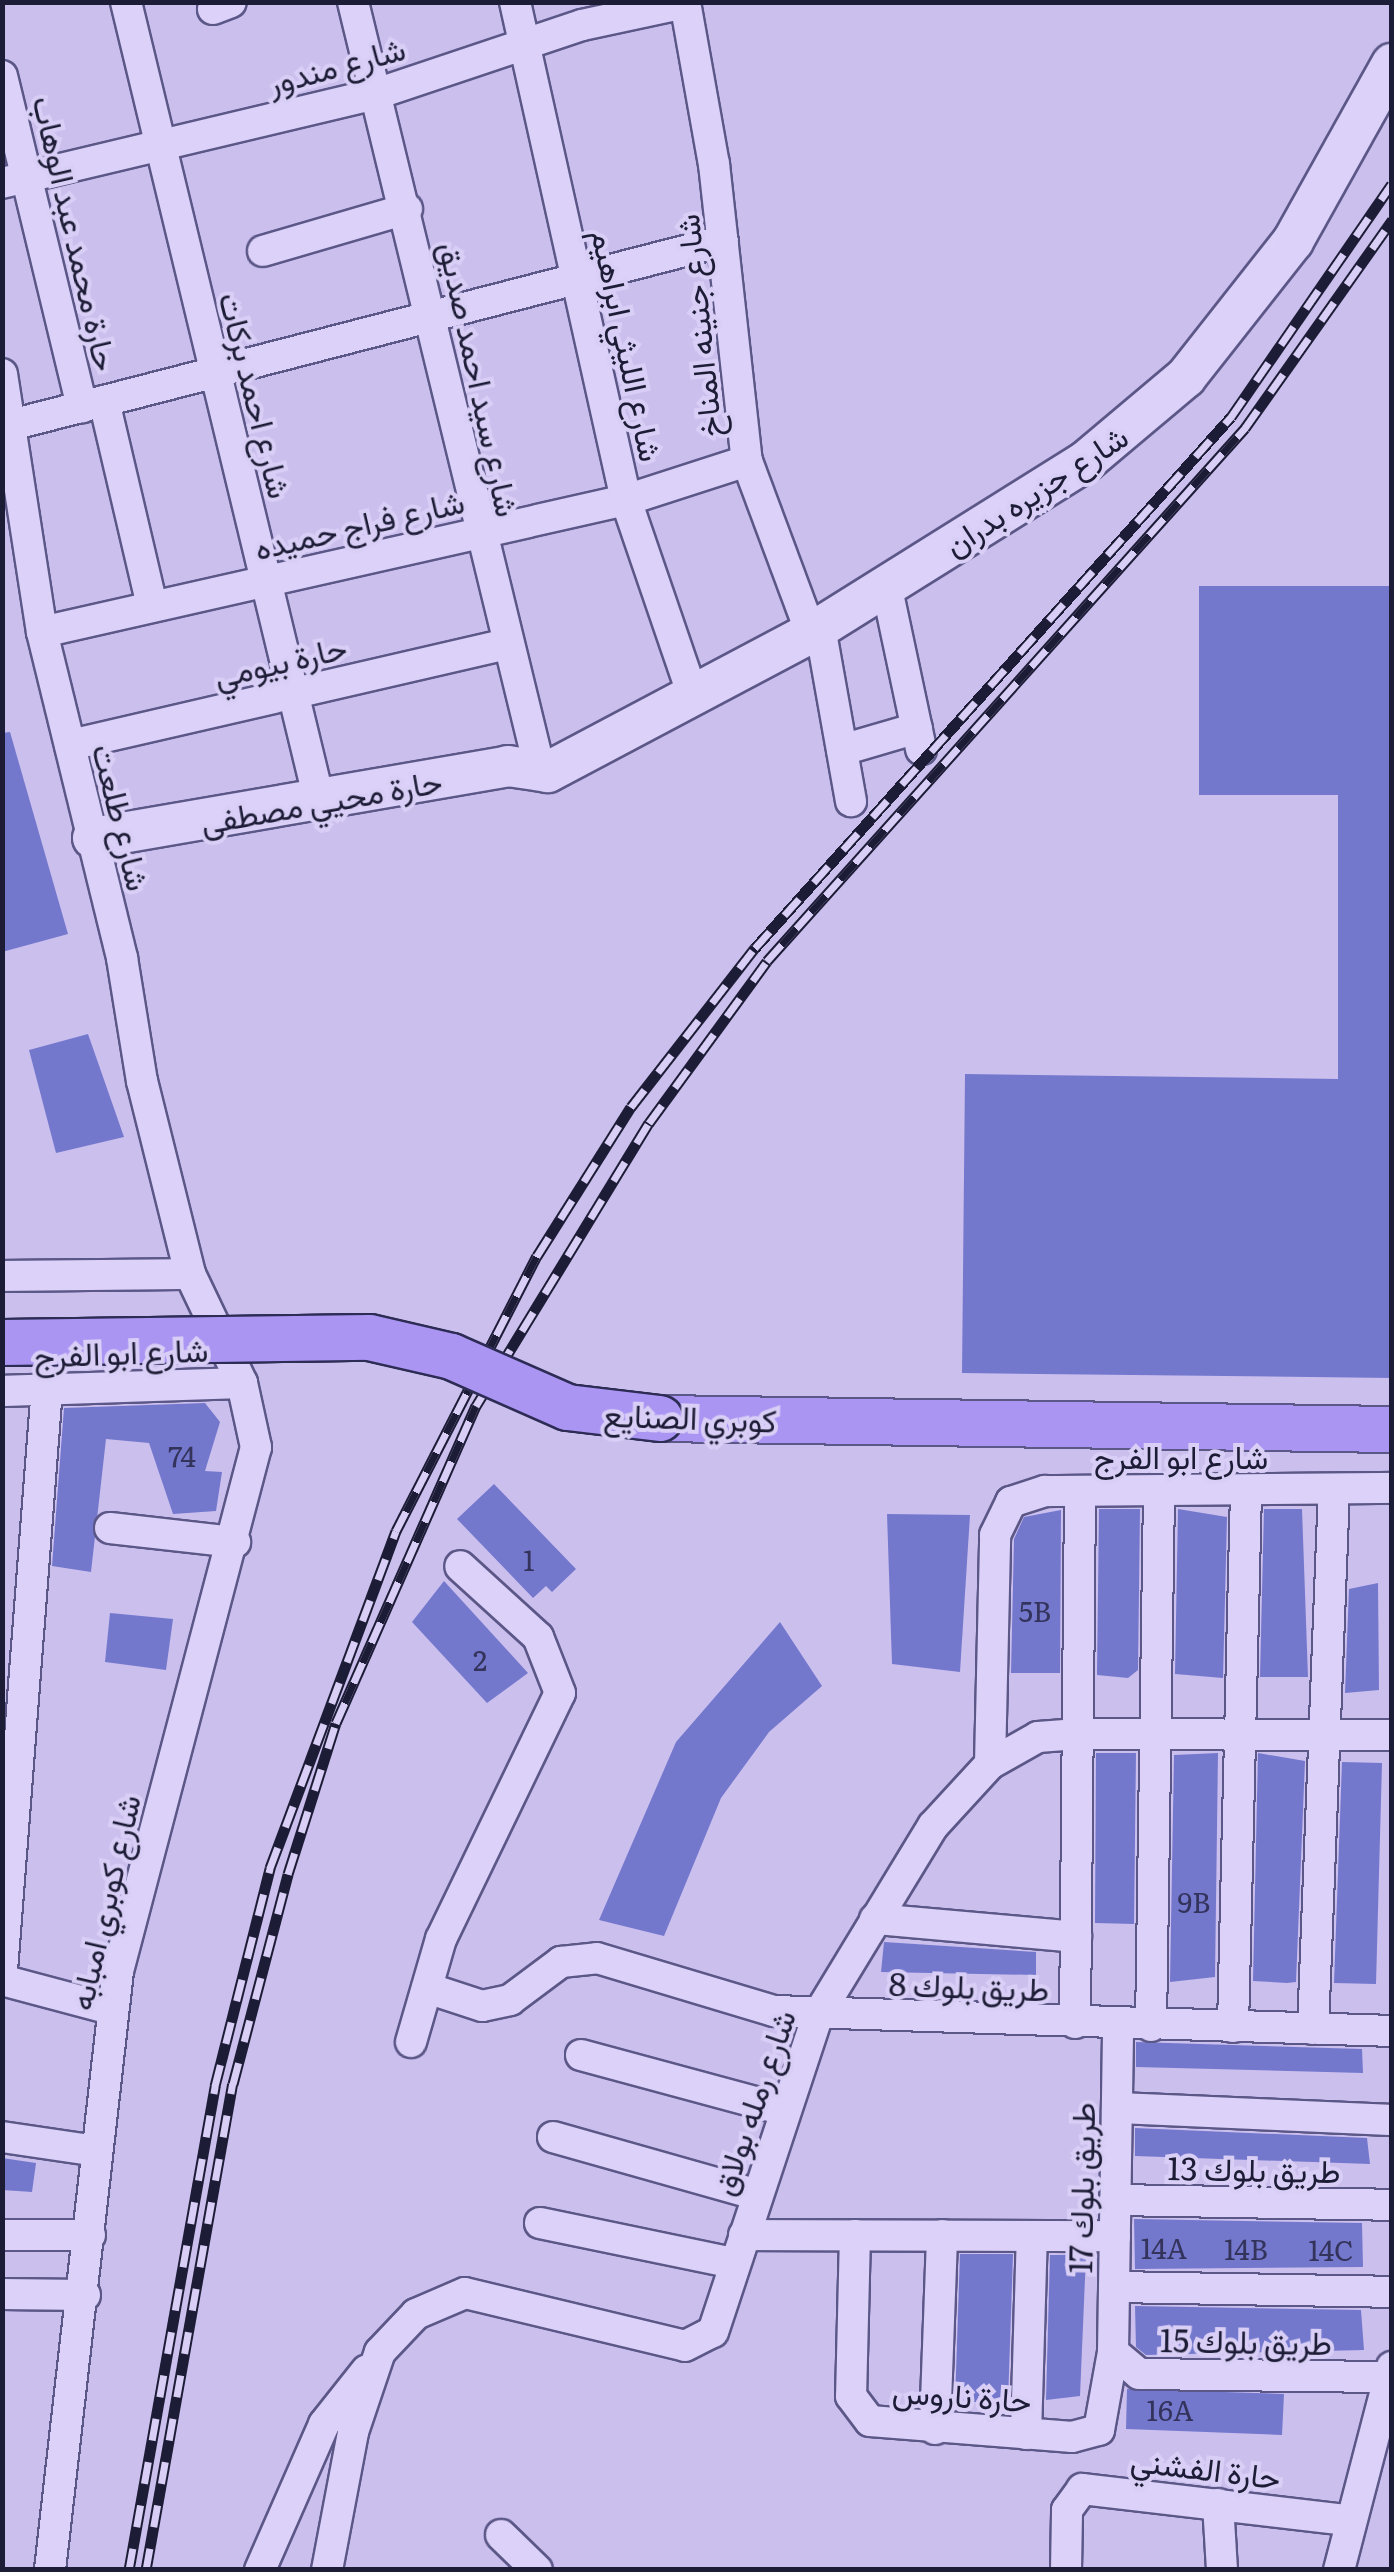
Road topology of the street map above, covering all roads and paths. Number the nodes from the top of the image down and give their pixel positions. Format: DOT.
graph roads {
  1 [pos="126,2"];
  2 [pos="353,2"];
  3 [pos="515,2"];
  4 [pos="685,3"];
  5 [pos="525,44"];
  6 [pos="1392,64"];
  7 [pos="2,76"];
  8 [pos="378,93"];
  9 [pos="160,144"];
  10 [pos="16,179"];
  11 [pos="407,209"];
  12 [pos="723,241"];
  13 [pos="263,250"];
  14 [pos="581,278"];
  15 [pos="434,317"];
  16 [pos="2,374"];
  17 [pos="214,374"];
  18 [pos="93,404"];
  19 [pos="15,424"];
  20 [pos="748,460"];
  21 [pos="626,500"];
  22 [pos="478,531"];
  23 [pos="266,580"];
  24 [pos="886,584"];
  25 [pos="152,606"];
  26 [pos="815,630"];
  27 [pos="42,632"];
  28 [pos="506,644"];
  29 [pos="293,693"];
  30 [pos="692,696"];
  31 [pos="70,745"];
  32 [pos="842,750"];
  33 [pos="544,771"];
  34 [pos="852,801"];
  35 [pos="320,804"];
  36 [pos="92,838"];
  37 [pos="190,1274"];
  38 [pos="2,1276"];
  39 [pos="2,1342"];
  40 [pos="242,1383"];
  41 [pos="47,1388"];
  42 [pos="2,1391"];
  43 [pos="1392,1429"];
  44 [pos="1392,1488"];
  45 [pos="1334,1489"];
  46 [pos="1159,1490"];
  47 [pos="1246,1490"];
  48 [pos="1080,1491"];
  49 [pos="110,1528"];
  50 [pos="235,1542"];
  51 [pos="460,1566"];
  52 [pos="1078,1734"];
  53 [pos="1155,1734"];
  54 [pos="1240,1735"];
  55 [pos="1324,1735"];
  56 [pos="1392,1736"];
  57 [pos="990,1764"];
  58 [pos="875,1919"];
  59 [pos="1076,1937"];
  60 [pos="2,1970"];
  61 [pos="2,1980"];
  62 [pos="427,1988"];
  63 [pos="111,2009"];
  64 [pos="818,2015"];
  65 [pos="1075,2023"];
  66 [pos="1118,2025"];
  67 [pos="1151,2026"];
  68 [pos="1233,2027"];
  69 [pos="1313,2029"];
  70 [pos="1392,2032"];
  71 [pos="411,2042"];
  72 [pos="581,2055"];
  73 [pos="1116,2108"];
  74 [pos="781,2109"];
  75 [pos="1392,2120"];
  76 [pos="2,2137"];
  77 [pos="553,2137"];
  78 [pos="97,2151"];
  79 [pos="755,2194"];
  80 [pos="1116,2200"];
  81 [pos="1392,2205"];
  82 [pos="540,2224"];
  83 [pos="2,2235"];
  84 [pos="90,2235"];
  85 [pos="855,2235"];
  86 [pos="942,2235"];
  87 [pos="1032,2236"];
  88 [pos="1115,2236"];
  89 [pos="739,2249"];
  90 [pos="1114,2286"];
  91 [pos="1392,2292"];
  92 [pos="2,2294"];
  93 [pos="85,2295"];
  94 [pos="380,2352"];
  95 [pos="1113,2352"];
  96 [pos="1390,2372"];
  97 [pos="935,2429"];
  98 [pos="1026,2434"];
  99 [pos="1377,2464"];
  100 [pos="1218,2504"];
  101 [pos="1347,2520"];
  102 [pos="501,2535"];
  103 [pos="50,2570"];
  104 [pos="260,2570"];
  105 [pos="327,2570"];
  106 [pos="537,2570"];
  107 [pos="1066,2570"];
  108 [pos="1222,2570"];
  109 [pos="1339,2570"];
  1 -- 9 [label="street, شارع احمد بركات"];
  2 -- 8 [label="street, شارع سيد احمد صديق"];
  3 -- 5 [label="street, شارع الليثي ابراهيم"];
  4 -- 5 [label="street, شارع مندور"];
  4 -- 12 [label="street, شارع جنينه المناخ"];
  5 -- 8 [label="street, شارع مندور"];
  5 -- 14 [label="street, شارع الليثي ابراهيم"];
  6 -- 24 [label="street, شارع جزيره بدران"];
  7 -- 10 [label="street, حارة محمد عبد الوهاب"];
  8 -- 9 [label="street, شارع مندور"];
  8 -- 11 [label="street, شارع سيد احمد صديق"];
  9 -- 10 [label="street, شارع مندور"];
  9 -- 17 [label="street, شارع احمد بركات"];
  10 -- 18 [label="street, حارة محمد عبد الوهاب"];
  11 -- 13 [label="street"];
  11 -- 15 [label="street, شارع سيد احمد صديق"];
  12 -- 14 [label="street"];
  12 -- 20 [label="street, شارع جنينه المناخ"];
  14 -- 15 [label="street"];
  14 -- 21 [label="street, شارع الليثي ابراهيم"];
  15 -- 17 [label="street"];
  15 -- 22 [label="street, شارع سيد احمد صديق"];
  16 -- 19 [label="street, شارع طلعت"];
  17 -- 18 [label="street"];
  17 -- 23 [label="street, شارع احمد بركات"];
  18 -- 19 [label="street"];
  18 -- 25 [label="street, حارة محمد عبد الوهاب"];
  19 -- 27 [label="street, شارع طلعت"];
  20 -- 21 [label="street, شارع فراج حميده"];
  20 -- 26 [label="street, شارع جنينه المناخ"];
  21 -- 22 [label="street, شارع فراج حميده"];
  21 -- 30 [label="street, شارع الليثي ابراهيم"];
  22 -- 23 [label="street, شارع فراج حميده"];
  22 -- 28 [label="street, شارع سيد احمد صديق"];
  23 -- 25 [label="street, شارع فراج حميده"];
  23 -- 29 [label="street, شارع احمد بركات"];
  24 -- 26 [label="street, شارع جزيره بدران"];
  24 -- 32 [label="street"];
  25 -- 27 [label="street, شارع فراج حميده"];
  26 -- 30 [label="street, شارع جزيره بدران"];
  26 -- 32 [label="street, شارع جنينه المناخ"];
  27 -- 31 [label="street, شارع طلعت"];
  28 -- 29 [label="street, حارة بيومي"];
  28 -- 33 [label="street, شارع سيد احمد صديق"];
  29 -- 31 [label="street, حارة بيومي"];
  29 -- 35 [label="street, شارع احمد بركات"];
  30 -- 33 [label="street, شارع جزيره بدران"];
  31 -- 36 [label="street, شارع طلعت"];
  32 -- 34 [label="street, شارع جنينه المناخ"];
  33 -- 35 [label="street, حارة محيي مصطفى"];
  35 -- 36 [label="street, حارة محيي مصطفى"];
  36 -- 37 [label="street, شارع طلعت"];
  37 -- 38 [label="street"];
  37 -- 40 [label="street, شارع كوبري امبابه"];
  39 -- 43 [label="main road, كوبري الصنايع, bridge"];
  40 -- 41 [label="street, شارع ابو الفرج"];
  40 -- 50 [label="street, شارع كوبري امبابه"];
  41 -- 42 [label="street, شارع ابو الفرج"];
  41 -- 60 [label="street"];
  44 -- 45 [label="street, شارع ابو الفرج"];
  45 -- 47 [label="street, شارع ابو الفرج"];
  45 -- 55 [label="street"];
  46 -- 47 [label="street, شارع ابو الفرج"];
  46 -- 48 [label="street, شارع ابو الفرج"];
  46 -- 53 [label="street"];
  47 -- 54 [label="street"];
  48 -- 52 [label="street"];
  48 -- 57 [label="street, شارع ابو الفرج"];
  49 -- 50 [label="street"];
  50 -- 63 [label="street, شارع كوبري امبابه"];
  51 -- 62 [label="street"];
  52 -- 53 [label="street, شارع رمله بولاق"];
  52 -- 57 [label="street, شارع رمله بولاق"];
  52 -- 59 [label="street"];
  53 -- 54 [label="street, شارع رمله بولاق"];
  53 -- 67 [label="street"];
  54 -- 55 [label="street, شارع رمله بولاق"];
  54 -- 68 [label="street"];
  55 -- 56 [label="street, شارع رمله بولاق"];
  55 -- 69 [label="street"];
  57 -- 58 [label="street, شارع رمله بولاق"];
  58 -- 59 [label="street"];
  58 -- 64 [label="street, شارع رمله بولاق"];
  59 -- 65 [label="street"];
  61 -- 63 [label="street"];
  62 -- 64 [label="street, طريق بلوك 8"];
  62 -- 71 [label="street"];
  63 -- 78 [label="street, شارع كوبري امبابه"];
  64 -- 65 [label="street, طريق بلوك 8"];
  64 -- 74 [label="street, شارع رمله بولاق"];
  65 -- 66 [label="street, طريق بلوك 8"];
  66 -- 67 [label="street, طريق بلوك 8"];
  66 -- 73 [label="street, طريق بلوك 17"];
  67 -- 68 [label="street, طريق بلوك 8"];
  68 -- 69 [label="street, طريق بلوك 8"];
  69 -- 70 [label="street, طريق بلوك 8"];
  72 -- 74 [label="street"];
  73 -- 75 [label="street"];
  73 -- 80 [label="street, طريق بلوك 17"];
  74 -- 79 [label="street, شارع رمله بولاق"];
  76 -- 78 [label="street"];
  77 -- 79 [label="street"];
  78 -- 84 [label="street, شارع كوبري امبابه"];
  79 -- 89 [label="street, شارع رمله بولاق"];
  80 -- 81 [label="street, طريق بلوك 13"];
  80 -- 88 [label="street, طريق بلوك 17"];
  82 -- 89 [label="street"];
  83 -- 84 [label="street"];
  84 -- 93 [label="street, شارع كوبري امبابه"];
  85 -- 86 [label="street"];
  85 -- 89 [label="street"];
  85 -- 97 [label="street, حارة ناروس"];
  86 -- 87 [label="street"];
  86 -- 97 [label="street"];
  87 -- 88 [label="street"];
  87 -- 98 [label="street"];
  88 -- 90 [label="street, طريق بلوك 17"];
  89 -- 94 [label="street, شارع رمله بولاق"];
  90 -- 91 [label="street"];
  90 -- 95 [label="street, طريق بلوك 17"];
  92 -- 93 [label="street"];
  93 -- 103 [label="street, شارع كوبري امبابه"];
  94 -- 104 [label="street"];
  94 -- 105 [label="street, شارع رمله بولاق"];
  95 -- 96 [label="street, طريق بلوك 15"];
  95 -- 98 [label="street, حارة ناروس"];
  96 -- 99 [label="street"];
  97 -- 98 [label="street, حارة ناروس"];
  99 -- 101 [label="street"];
  100 -- 101 [label="street, حارة الفشني"];
  100 -- 107 [label="street, حارة الفشني"];
  100 -- 108 [label="street"];
  101 -- 109 [label="street"];
  102 -- 106 [label="street"];
}
